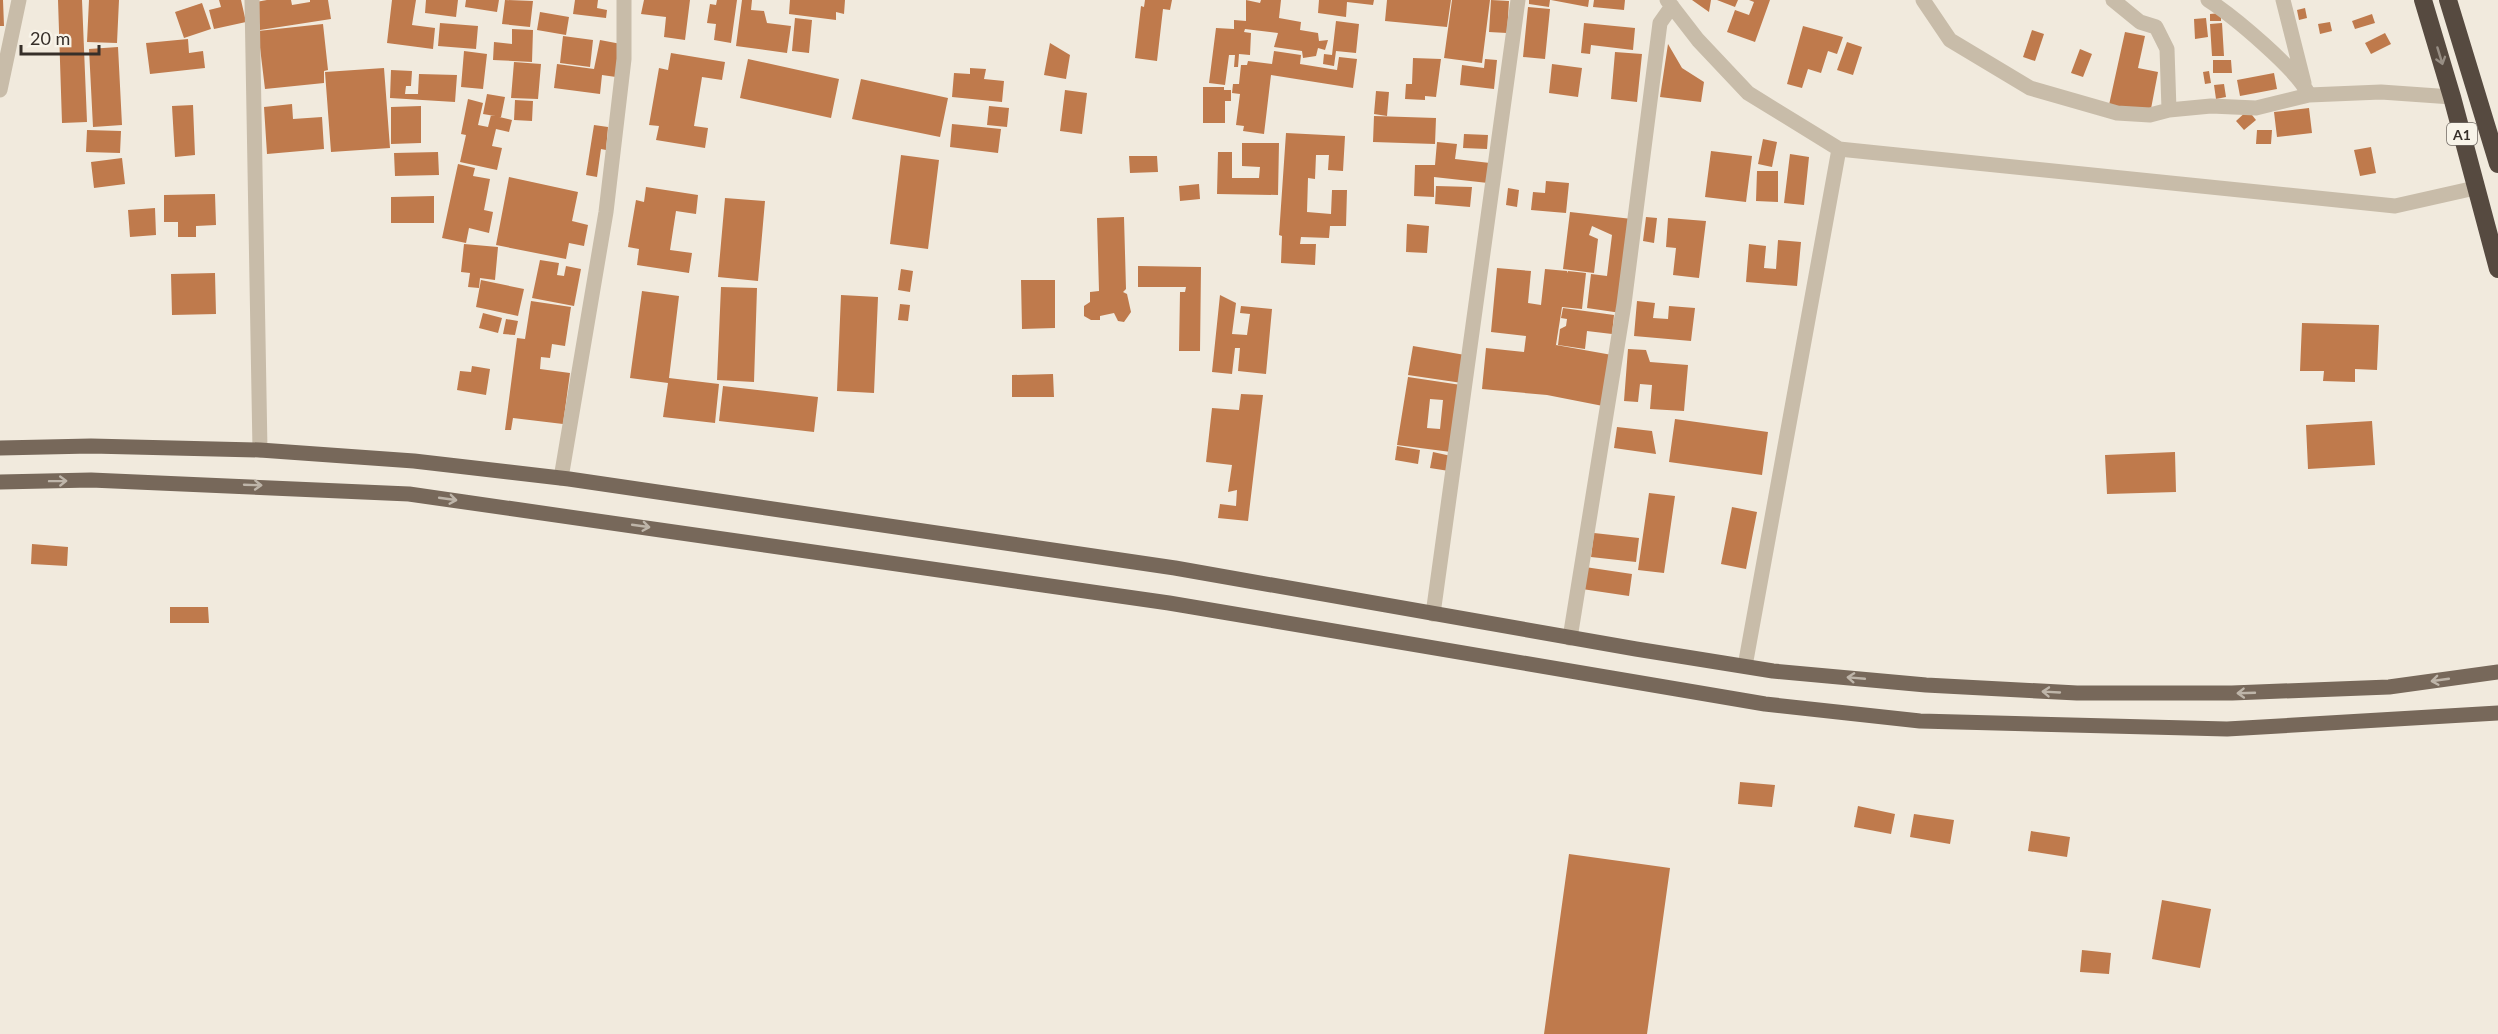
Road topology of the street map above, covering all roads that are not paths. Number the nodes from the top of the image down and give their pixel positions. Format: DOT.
graph roads {
  1 [pos="19,0"];
  2 [pos="252,0"];
  3 [pos="624,0"];
  4 [pos="1518,0"];
  5 [pos="1923,0"];
  6 [pos="2113,0"];
  7 [pos="2208,0"];
  8 [pos="2283,0"];
  9 [pos="2423,0"];
  10 [pos="2448,0"];
  11 [pos="1670,3"];
  12 [pos="2307,89"];
  13 [pos="0,90"];
  14 [pos="2452,97"];
  15 [pos="2169,110"];
  16 [pos="1839,149"];
  17 [pos="2498,164"];
  18 [pos="2475,188"];
  19 [pos="2498,268"];
  20 [pos="0,448"];
  21 [pos="260,450"];
  22 [pos="561,478"];
  23 [pos="0,482"];
  24 [pos="1433,614"];
  25 [pos="1570,638"];
  26 [pos="1745,666"];
  27 [pos="2498,672"];
  28 [pos="2498,714"];
  1 -- 13 [label="street"];
  2 -- 21 [label="street"];
  3 -- 22 [label="street"];
  4 -- 24 [label="street"];
  5 -- 15 [label="street"];
  6 -- 15 [label="street"];
  7 -- 12 [label="street"];
  8 -- 12 [label="street"];
  9 -- 14 [label="highway, A1, one-way"];
  10 -- 17 [label="highway, A1"];
  11 -- 16 [label="street"];
  11 -- 25 [label="street"];
  12 -- 14 [label="street"];
  12 -- 15 [label="street"];
  14 -- 18 [label="highway, A1"];
  16 -- 18 [label="street"];
  16 -- 26 [label="street"];
  18 -- 19 [label="highway, A1"];
  20 -- 21 [label="main road"];
  21 -- 22 [label="main road"];
  22 -- 24 [label="main road"];
  23 -- 28 [label="main road, one-way"];
  24 -- 25 [label="main road"];
  25 -- 26 [label="main road"];
  27 -- 26 [label="main road, one-way"];
}
